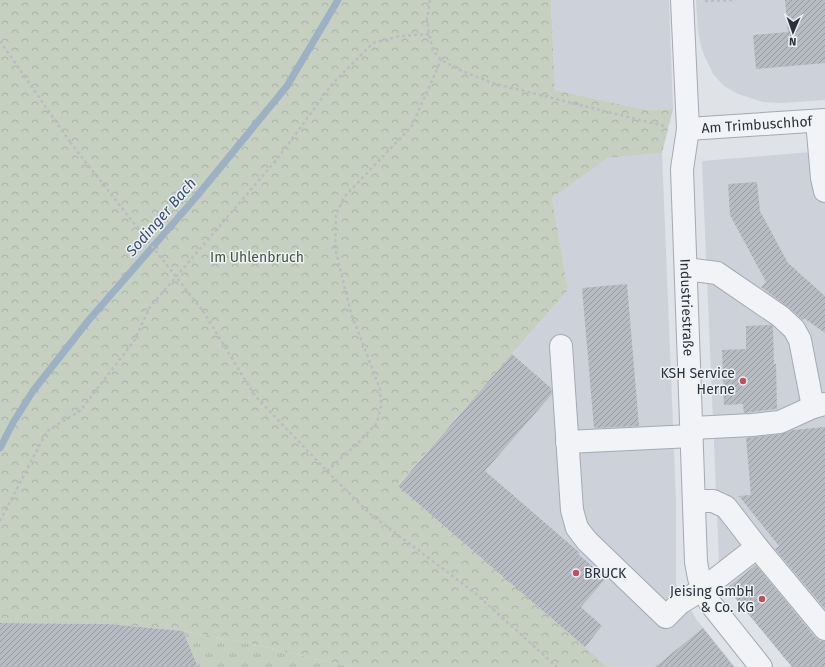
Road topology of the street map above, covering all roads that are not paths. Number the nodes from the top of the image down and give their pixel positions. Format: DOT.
graph roads {
  1 [pos="682,0"];
  2 [pos="821,121"];
  3 [pos="688,129"];
  4 [pos="825,191"];
  5 [pos="686,269"];
  6 [pos="561,346"];
  7 [pos="819,405"];
  8 [pos="692,432"];
  9 [pos="567,442"];
  10 [pos="694,501"];
  11 [pos="757,547"];
  12 [pos="703,589"];
  13 [pos="825,629"];
  14 [pos="761,667"];
  1 -- 3 [label="street, Industriestraße"];
  2 -- 3 [label="street, Am Trimbuschhof"];
  2 -- 4 [label="street"];
  3 -- 5 [label="street, Industriestraße"];
  5 -- 7 [label="street"];
  5 -- 8 [label="street, Industriestraße"];
  6 -- 9 [label="street"];
  7 -- 8 [label="street"];
  8 -- 9 [label="street"];
  8 -- 10 [label="street, Industriestraße"];
  9 -- 12 [label="street"];
  10 -- 11 [label="street"];
  10 -- 12 [label="street, Industriestraße"];
  11 -- 12 [label="street"];
  11 -- 13 [label="street"];
  12 -- 14 [label="street, Industriestraße"];
}
